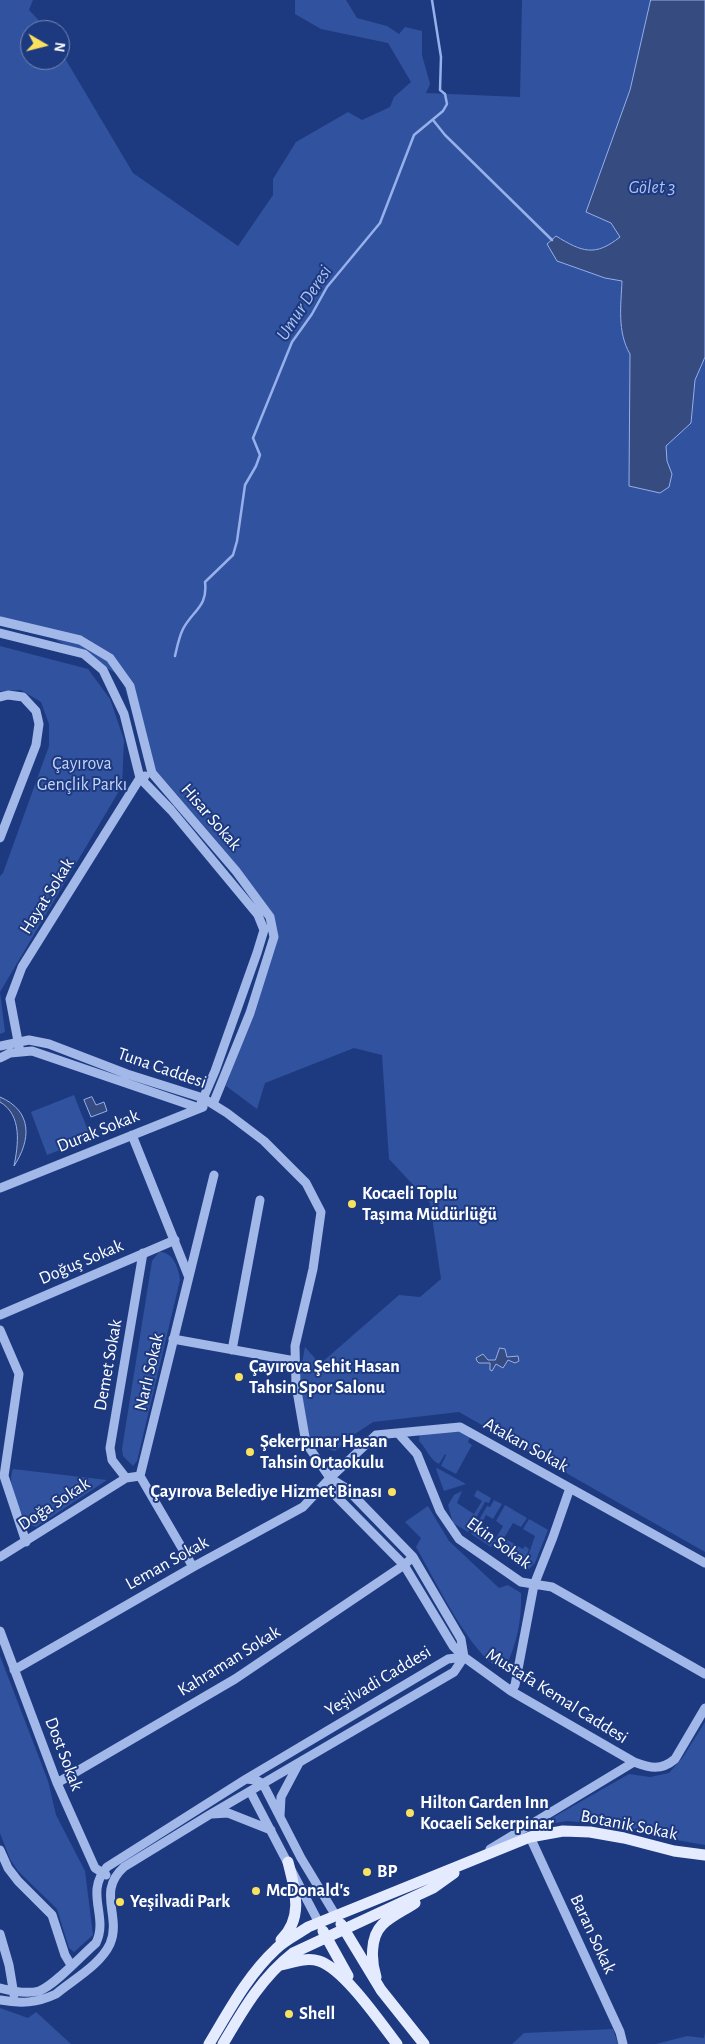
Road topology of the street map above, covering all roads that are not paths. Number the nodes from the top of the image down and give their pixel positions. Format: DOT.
graph roads {
  1 [pos="0,621"];
  2 [pos="0,633"];
  3 [pos="0,697"];
  4 [pos="152,773"];
  5 [pos="140,778"];
  6 [pos="0,838"];
  7 [pos="18,1042"];
  8 [pos="0,1046"];
  9 [pos="20,1052"];
  10 [pos="0,1058"];
  11 [pos="203,1098"];
  12 [pos="213,1104"];
  13 [pos="199,1108"];
  14 [pos="132,1135"];
  15 [pos="214,1175"];
  16 [pos="0,1188"];
  17 [pos="260,1200"];
  18 [pos="175,1240"];
  19 [pos="143,1253"];
  20 [pos="188,1275"];
  21 [pos="0,1315"];
  22 [pos="0,1330"];
  23 [pos="173,1339"];
  24 [pos="232,1350"];
  25 [pos="295,1361"];
  26 [pos="398,1432"];
  27 [pos="140,1476"];
  28 [pos="126,1478"];
  29 [pos="330,1478"];
  30 [pos="570,1488"];
  31 [pos="26,1542"];
  32 [pos="0,1557"];
  33 [pos="413,1557"];
  34 [pos="705,1563"];
  35 [pos="404,1565"];
  36 [pos="193,1566"];
  37 [pos="534,1584"];
  38 [pos="0,1631"];
  39 [pos="464,1657"];
  40 [pos="14,1670"];
  41 [pos="705,1674"];
  42 [pos="511,1691"];
  43 [pos="705,1708"];
  44 [pos="300,1762"];
  45 [pos="634,1762"];
  46 [pos="246,1779"];
  47 [pos="57,1783"];
  48 [pos="263,1784"];
  49 [pos="250,1791"];
  50 [pos="209,1815"];
  51 [pos="280,1819"];
  52 [pos="271,1830"];
  53 [pos="530,1838"];
  54 [pos="1,1853"];
  55 [pos="705,1855"];
  56 [pos="288,1862"];
  57 [pos="464,1866"];
  58 [pos="101,1873"];
  59 [pos="113,1879"];
  60 [pos="433,1888"];
  61 [pos="336,1916"];
  62 [pos="319,1923"];
  63 [pos="344,1931"];
  64 [pos="0,1934"];
  65 [pos="327,1938"];
  66 [pos="71,1965"];
  67 [pos="259,1967"];
  68 [pos="275,1968"];
  69 [pos="0,1988"];
  70 [pos="381,1990"];
  71 [pos="14,1991"];
  72 [pos="360,1998"];
  73 [pos="0,2000"];
  74 [pos="14,2003"];
  75 [pos="209,2044"];
  76 [pos="223,2044"];
  77 [pos="397,2044"];
  78 [pos="424,2044"];
  79 [pos="623,2044"];
  1 -- 4 [label="street, Hisar Sokak"];
  2 -- 5 [label="street"];
  3 -- 6 [label="street"];
  4 -- 5 [label="street"];
  4 -- 12 [label="street, Hisar Sokak"];
  5 -- 7 [label="street, Hayat Sokak"];
  5 -- 11 [label="street, Hisar Sokak"];
  7 -- 8 [label="street, Tuna Caddesi"];
  7 -- 9 [label="street, Hayat Sokak"];
  7 -- 11 [label="street, Tuna Caddesi"];
  9 -- 10 [label="street, Tuna Caddesi"];
  9 -- 13 [label="street, Tuna Caddesi"];
  11 -- 12 [label="street, Tuna Caddesi"];
  11 -- 13 [label="street"];
  12 -- 13 [label="street, Tuna Caddesi"];
  12 -- 25 [label="street, Mustafa Kemal Caddesi"];
  13 -- 14 [label="street, Durak Sokak"];
  14 -- 16 [label="street, Durak Sokak"];
  14 -- 18 [label="street"];
  15 -- 20 [label="street, Narlı Sokak"];
  17 -- 24 [label="street"];
  18 -- 19 [label="street, Doğuş Sokak"];
  18 -- 20 [label="street"];
  19 -- 21 [label="street, Doğuş Sokak"];
  19 -- 28 [label="street, Demet Sokak"];
  20 -- 23 [label="street, Narlı Sokak"];
  22 -- 31 [label="street"];
  23 -- 24 [label="street"];
  23 -- 27 [label="street, Narlı Sokak"];
  24 -- 25 [label="street"];
  25 -- 29 [label="street, Mustafa Kemal Caddesi"];
  26 -- 29 [label="street, Atakan Sokak"];
  26 -- 30 [label="street, Atakan Sokak"];
  26 -- 37 [label="street, Ekin Sokak"];
  27 -- 28 [label="street"];
  27 -- 36 [label="street"];
  28 -- 31 [label="street, Doğa Sokak"];
  29 -- 33 [label="street, Mustafa Kemal Caddesi"];
  29 -- 35 [label="street, Mustafa Kemal Caddesi"];
  29 -- 36 [label="street, Leman Sokak"];
  30 -- 34 [label="street, Atakan Sokak"];
  30 -- 37 [label="street"];
  31 -- 32 [label="street, Doğa Sokak"];
  33 -- 35 [label="street, Kahraman Sokak"];
  33 -- 39 [label="street, Mustafa Kemal Caddesi"];
  35 -- 39 [label="street, Mustafa Kemal Caddesi"];
  35 -- 47 [label="street, Kahraman Sokak"];
  36 -- 40 [label="street, Leman Sokak"];
  37 -- 41 [label="street, Ekin Sokak"];
  37 -- 42 [label="street"];
  38 -- 40 [label="street, Dost Sokak"];
  39 -- 42 [label="street, Mustafa Kemal Caddesi"];
  39 -- 44 [label="street, Yeşilvadi Caddesi"];
  39 -- 46 [label="street, Yeşilvadi Caddesi"];
  40 -- 47 [label="street, Dost Sokak"];
  42 -- 45 [label="street, Mustafa Kemal Caddesi"];
  43 -- 45 [label="street, Mustafa Kemal Caddesi"];
  44 -- 48 [label="street, Yeşilvadi Caddesi"];
  44 -- 51 [label="street"];
  45 -- 57 [label="street"];
  46 -- 48 [label="street"];
  46 -- 58 [label="street, Yeşilvadi Caddesi"];
  47 -- 58 [label="street, Dost Sokak"];
  48 -- 49 [label="street, Yeşilvadi Caddesi"];
  48 -- 51 [label="street"];
  49 -- 50 [label="street, Yeşilvadi Caddesi"];
  49 -- 52 [label="street"];
  50 -- 52 [label="street"];
  50 -- 59 [label="street, Yeşilvadi Caddesi"];
  51 -- 61 [label="street"];
  52 -- 56 [label="street"];
  53 -- 55 [label="main road, Botanik Sokak"];
  53 -- 57 [label="main road, Botanik Sokak"];
  53 -- 79 [label="street, Baran Sokak"];
  54 -- 66 [label="street"];
  56 -- 62 [label="street"];
  56 -- 67 [label="main road"];
  57 -- 60 [label="main road"];
  57 -- 61 [label="main road"];
  58 -- 59 [label="street"];
  58 -- 66 [label="street"];
  59 -- 74 [label="street"];
  60 -- 63 [label="main road"];
  60 -- 70 [label="main road"];
  61 -- 62 [label="main road"];
  61 -- 63 [label="main road"];
  62 -- 65 [label="main road"];
  62 -- 67 [label="main road"];
  63 -- 65 [label="main road"];
  63 -- 70 [label="main road"];
  64 -- 71 [label="street"];
  65 -- 68 [label="main road"];
  65 -- 72 [label="main road"];
  66 -- 71 [label="street"];
  67 -- 75 [label="main road"];
  68 -- 72 [label="main road"];
  68 -- 76 [label="main road"];
  69 -- 71 [label="street"];
  70 -- 78 [label="main road"];
  71 -- 74 [label="street"];
  72 -- 77 [label="main road"];
  73 -- 74 [label="street"];
}
